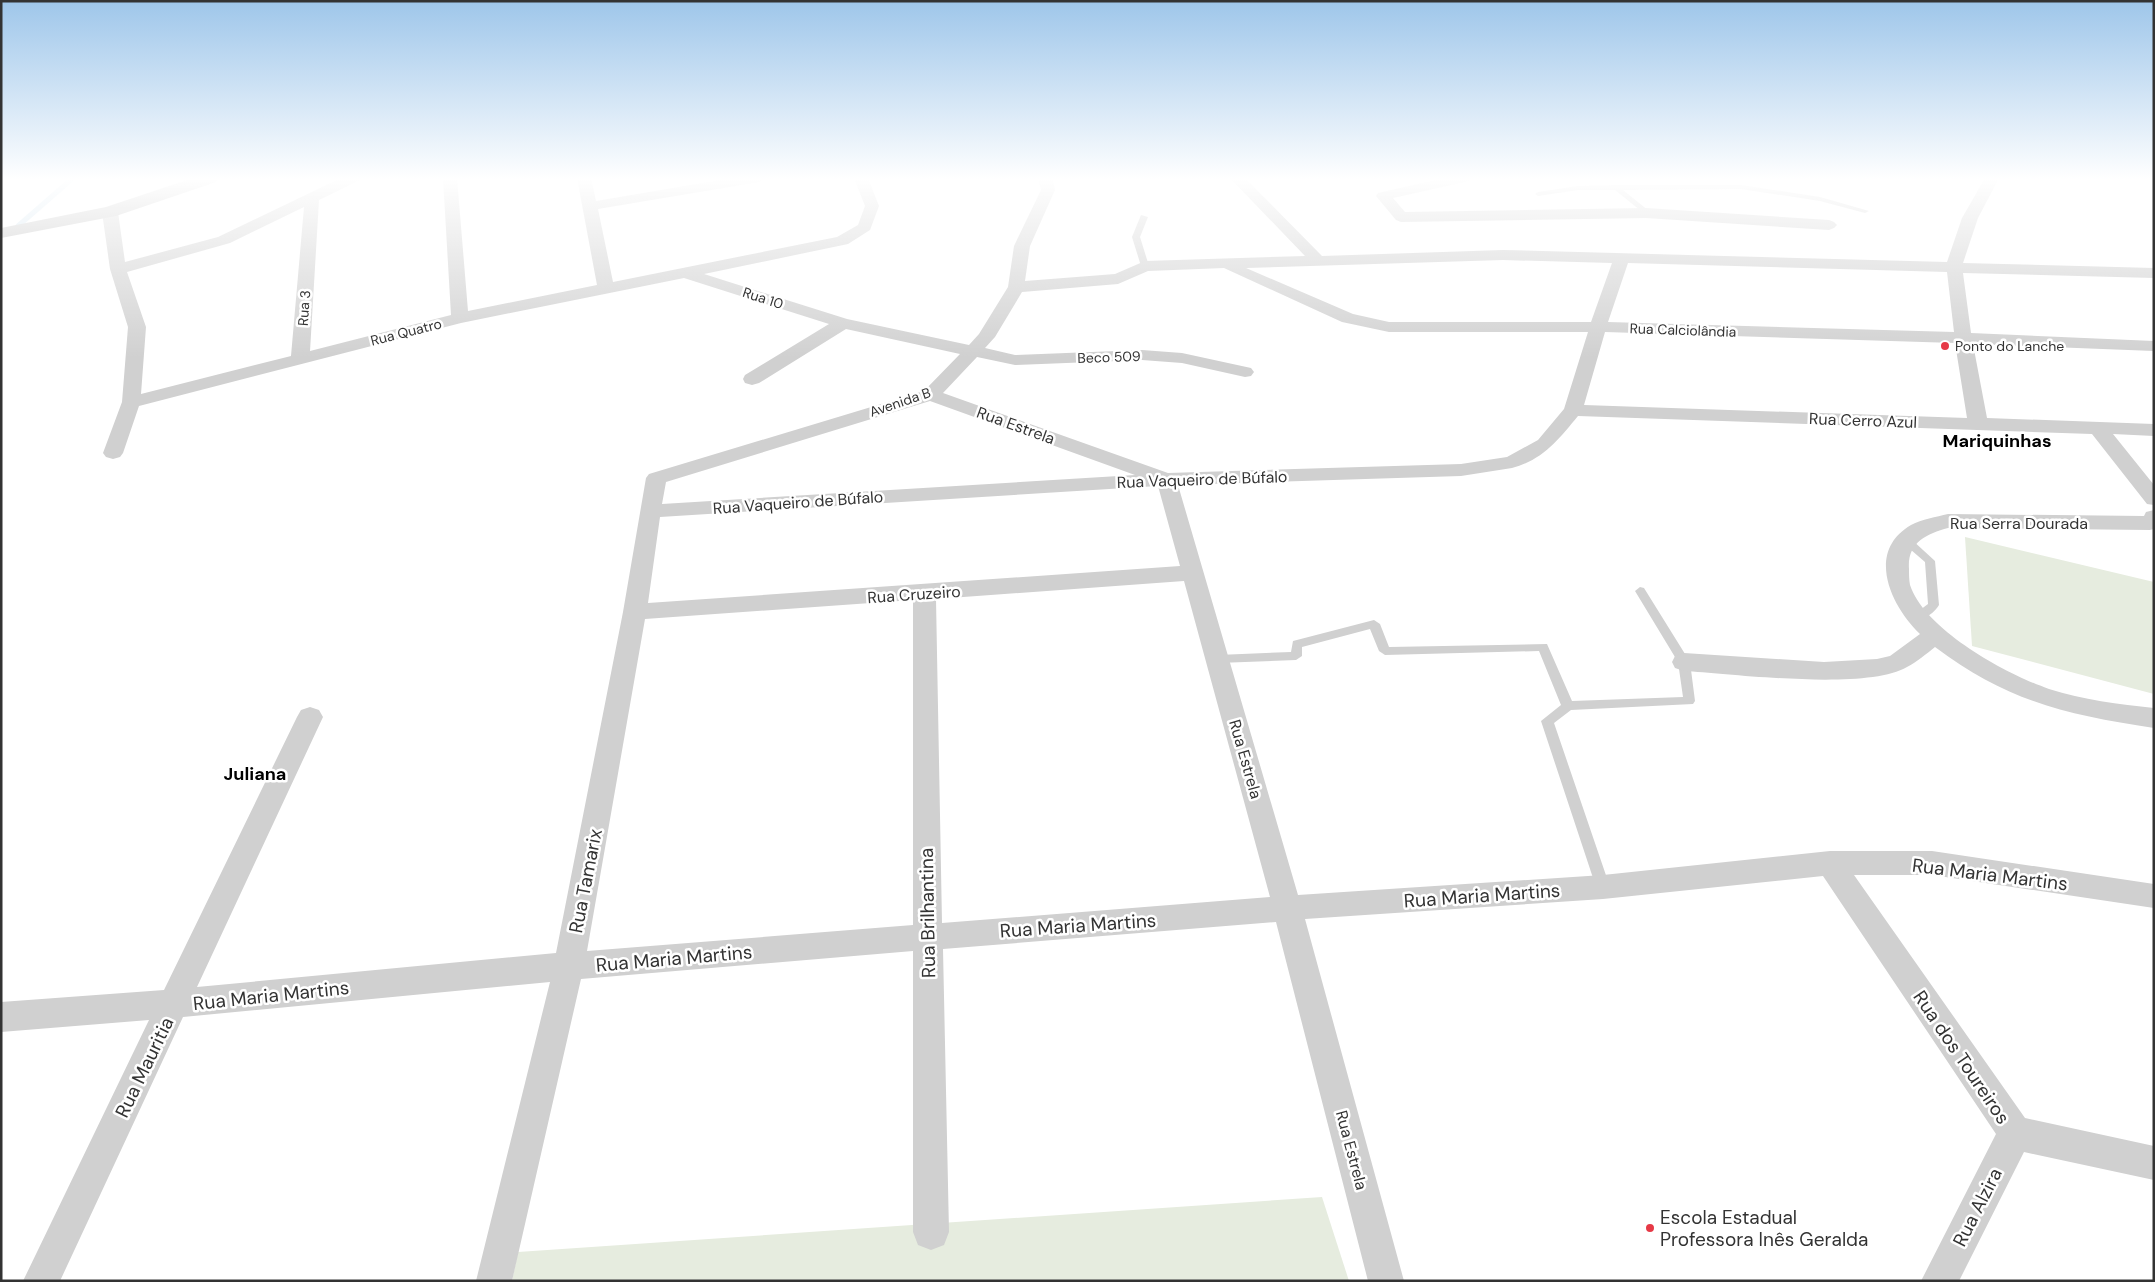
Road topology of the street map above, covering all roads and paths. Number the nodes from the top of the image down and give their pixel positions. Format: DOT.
graph roads {
  1 [pos="114,238"];
  2 [pos="228,238"];
  3 [pos="309,238"];
  4 [pos="454,238"];
  5 [pos="596,238"];
  6 [pos="847,238"];
  7 [pos="1026,238"];
  8 [pos="1136,238"];
  9 [pos="1295,238"];
  10 [pos="1964,238"];
  11 [pos="1622,258"];
  12 [pos="1318,261"];
  13 [pos="1225,264"];
  14 [pos="1145,266"];
  15 [pos="1954,267"];
  16 [pos="118,269"];
  17 [pos="683,272"];
  18 [pos="2154,273"];
  19 [pos="1016,287"];
  20 [pos="606,288"];
  21 [pos="460,318"];
  22 [pos="843,323"];
  23 [pos="1598,327"];
  24 [pos="1963,338"];
  25 [pos="2154,346"];
  26 [pos="973,352"];
  27 [pos="300,359"];
  28 [pos="1245,372"];
  29 [pos="752,379"];
  30 [pos="931,395"];
  31 [pos="131,402"];
  32 [pos="1573,410"];
  33 [pos="1978,424"];
  34 [pos="2097,427"];
  35 [pos="2154,430"];
  36 [pos="112,453"];
  37 [pos="656,478"];
  38 [pos="1166,479"];
  39 [pos="2154,499"];
  40 [pos="650,511"];
  41 [pos="2154,517"];
  42 [pos="1907,541"];
  43 [pos="1192,573"];
  44 [pos="1640,591"];
  45 [pos="924,593"];
  46 [pos="635,612"];
  47 [pos="1918,616"];
  48 [pos="1935,635"];
  49 [pos="1218,659"];
  50 [pos="1684,662"];
  51 [pos="1568,706"];
  52 [pos="310,717"];
  53 [pos="2154,718"];
  54 [pos="1830,863"];
  55 [pos="1603,887"];
  56 [pos="2154,896"];
  57 [pos="1288,908"];
  58 [pos="927,937"];
  59 [pos="569,966"];
  60 [pos="173,1004"];
  61 [pos="1,1017"];
  62 [pos="2015,1133"];
  63 [pos="2154,1163"];
  64 [pos="931,1232"];
  65 [pos="41,1281"];
  66 [pos="494,1281"];
  67 [pos="1386,1281"];
  68 [pos="1939,1281"];
  1 -- 16 [label="street"];
  2 -- 16 [label="street"];
  3 -- 27 [label="street, Rua 3"];
  4 -- 21 [label="street"];
  5 -- 20 [label="street"];
  6 -- 17 [label="street, Rua Quatro"];
  7 -- 19 [label="street, Avenida B"];
  8 -- 14 [label="lane"];
  9 -- 12 [label="street"];
  10 -- 15 [label="street"];
  11 -- 12 [label="street"];
  11 -- 15 [label="street"];
  11 -- 23 [label="street, Rua Vaqueiro de Búfalo"];
  12 -- 13 [label="street"];
  13 -- 14 [label="street"];
  13 -- 23 [label="street, Rua Calciolândia"];
  14 -- 19 [label="street"];
  15 -- 18 [label="street"];
  15 -- 24 [label="street"];
  16 -- 31 [label="street"];
  17 -- 20 [label="street, Rua Quatro"];
  17 -- 22 [label="street, Rua 10"];
  19 -- 26 [label="street, Avenida B"];
  20 -- 21 [label="street, Rua Quatro"];
  21 -- 27 [label="street, Rua Quatro"];
  22 -- 26 [label="street, Rua 10"];
  22 -- 29 [label="street"];
  23 -- 24 [label="street, Rua Calciolândia"];
  23 -- 32 [label="street, Rua Vaqueiro de Búfalo"];
  24 -- 25 [label="street, Rua Calciolândia"];
  24 -- 33 [label="street"];
  26 -- 28 [label="street, Beco 509"];
  26 -- 30 [label="street, Avenida B"];
  27 -- 31 [label="street, Rua Quatro"];
  30 -- 37 [label="street, Avenida B"];
  30 -- 38 [label="street, Rua Estrela"];
  31 -- 36 [label="street"];
  32 -- 33 [label="street, Rua Cerro Azul"];
  32 -- 38 [label="street, Rua Vaqueiro de Búfalo"];
  33 -- 34 [label="street, Rua Cerro Azul"];
  34 -- 35 [label="street, Rua Cerro Azul"];
  34 -- 39 [label="street"];
  37 -- 40 [label="street, Rua Tamarix"];
  38 -- 40 [label="street, Rua Vaqueiro de Búfalo"];
  38 -- 43 [label="street, Rua Estrela"];
  40 -- 46 [label="street, Rua Tamarix"];
  41 -- 42 [label="street, Rua Serra Dourada"];
  42 -- 47 [label="street"];
  42 -- 47 [label="lane"];
  43 -- 45 [label="street, Rua Cruzeiro"];
  43 -- 49 [label="street, Rua Estrela"];
  44 -- 50 [label="lane"];
  45 -- 46 [label="street, Rua Cruzeiro"];
  45 -- 58 [label="street, Rua Brilhantina"];
  46 -- 59 [label="street, Rua Tamarix"];
  47 -- 48 [label="street"];
  48 -- 50 [label="street"];
  48 -- 53 [label="street"];
  49 -- 51 [label="lane"];
  49 -- 57 [label="street, Rua Estrela"];
  50 -- 51 [label="lane"];
  51 -- 55 [label="lane"];
  52 -- 60 [label="street, Rua Mauritia"];
  54 -- 55 [label="street, Rua Maria Martins"];
  54 -- 56 [label="street, Rua Maria Martins"];
  54 -- 62 [label="street, Rua dos Toureiros"];
  55 -- 57 [label="street, Rua Maria Martins"];
  57 -- 58 [label="street, Rua Maria Martins"];
  57 -- 67 [label="street, Rua Estrela"];
  58 -- 59 [label="street, Rua Maria Martins"];
  58 -- 64 [label="street, Rua Brilhantina"];
  59 -- 60 [label="street, Rua Maria Martins"];
  59 -- 66 [label="street, Rua Tamarix"];
  60 -- 61 [label="street, Rua Maria Martins"];
  60 -- 65 [label="street, Rua Mauritia"];
  62 -- 63 [label="street, Rua dos Toureiros"];
  62 -- 68 [label="street, Rua Alzira"];
}
